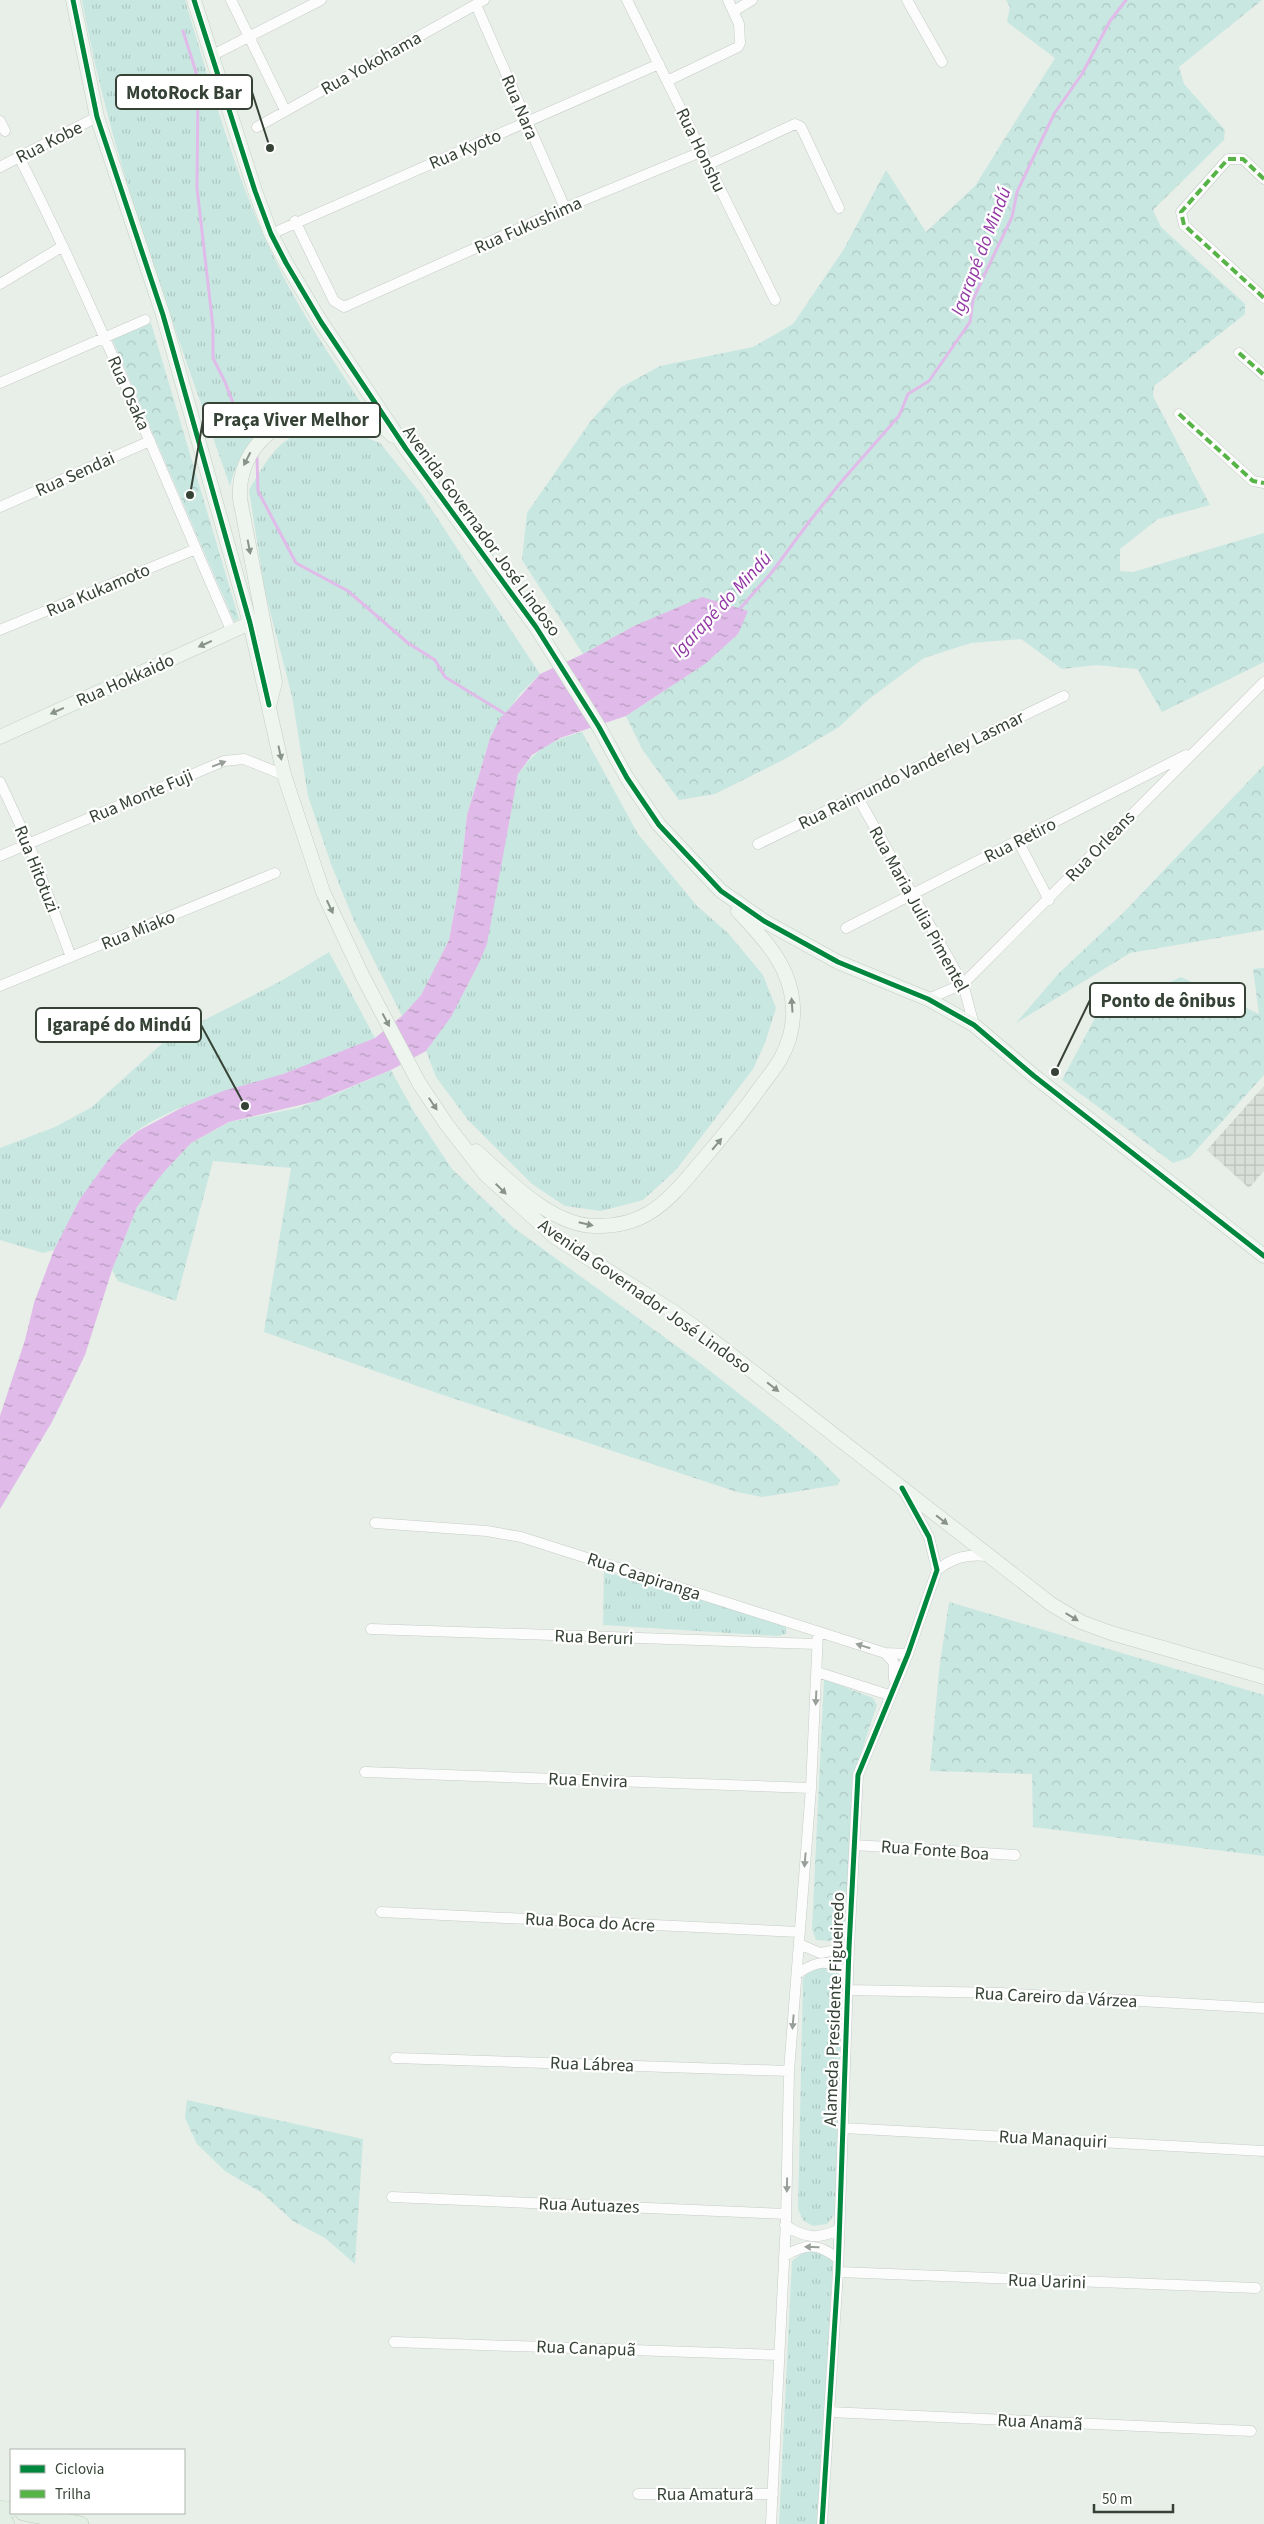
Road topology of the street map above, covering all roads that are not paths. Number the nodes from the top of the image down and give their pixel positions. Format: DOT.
graph roads {
  1 [pos="73,0"];
  2 [pos="194,0"];
  3 [pos="231,0"];
  4 [pos="321,0"];
  5 [pos="627,0"];
  6 [pos="728,0"];
  7 [pos="752,0"];
  8 [pos="907,0"];
  9 [pos="480,2"];
  10 [pos="734,11"];
  11 [pos="248,37"];
  12 [pos="211,56"];
  13 [pos="942,62"];
  14 [pos="659,64"];
  15 [pos="667,81"];
  16 [pos="285,110"];
  17 [pos="98,117"];
  18 [pos="526,123"];
  19 [pos="257,127"];
  20 [pos="703,151"];
  21 [pos="19,157"];
  22 [pos="709,164"];
  23 [pos="0,167"];
  24 [pos="1264,178"];
  25 [pos="564,208"];
  26 [pos="839,208"];
  27 [pos="294,222"];
  28 [pos="271,234"];
  29 [pos="63,246"];
  30 [pos="0,284"];
  31 [pos="1264,298"];
  32 [pos="775,300"];
  33 [pos="144,320"];
  34 [pos="104,337"];
  35 [pos="1239,353"];
  36 [pos="1264,375"];
  37 [pos="0,382"];
  38 [pos="1179,414"];
  39 [pos="150,441"];
  40 [pos="406,449"];
  41 [pos="1264,484"];
  42 [pos="0,507"];
  43 [pos="196,549"];
  44 [pos="250,623"];
  45 [pos="0,630"];
  46 [pos="232,632"];
  47 [pos="1264,682"];
  48 [pos="1064,696"];
  49 [pos="270,705"];
  50 [pos="0,737"];
  51 [pos="1193,751"];
  52 [pos="284,775"];
  53 [pos="0,782"];
  54 [pos="857,796"];
  55 [pos="1018,841"];
  56 [pos="29,844"];
  57 [pos="758,844"];
  58 [pos="0,856"];
  59 [pos="275,873"];
  60 [pos="721,891"];
  61 [pos="912,895"];
  62 [pos="1049,900"];
  63 [pos="846,928"];
  64 [pos="71,957"];
  65 [pos="963,984"];
  66 [pos="0,986"];
  67 [pos="928,999"];
  68 [pos="974,1025"];
  69 [pos="447,1125"];
  70 [pos="1264,1256"];
  71 [pos="902,1488"];
  72 [pos="375,1524"];
  73 [pos="988,1556"];
  74 [pos="937,1570"];
  75 [pos="371,1629"];
  76 [pos="818,1632"];
  77 [pos="817,1644"];
  78 [pos="885,1653"];
  79 [pos="908,1654"];
  80 [pos="817,1672"];
  81 [pos="1264,1677"];
  82 [pos="890,1692"];
  83 [pos="366,1772"];
  84 [pos="811,1788"];
  85 [pos="856,1845"];
  86 [pos="1015,1855"];
  87 [pos="381,1912"];
  88 [pos="799,1932"];
  89 [pos="799,1944"];
  90 [pos="849,1948"];
  91 [pos="798,1974"];
  92 [pos="848,1975"];
  93 [pos="848,1990"];
  94 [pos="1264,2008"];
  95 [pos="395,2058"];
  96 [pos="789,2071"];
  97 [pos="843,2128"];
  98 [pos="1264,2151"];
  99 [pos="392,2197"];
  100 [pos="786,2214"];
  101 [pos="785,2225"];
  102 [pos="839,2229"];
  103 [pos="784,2256"];
  104 [pos="838,2259"];
  105 [pos="838,2272"];
  106 [pos="1256,2288"];
  107 [pos="394,2342"];
  108 [pos="778,2355"];
  109 [pos="829,2412"];
  110 [pos="1251,2431"];
  111 [pos="638,2494"];
  112 [pos="773,2494"];
  113 [pos="28,2514"];
  114 [pos="0,2523"];
  115 [pos="7,2524"];
  116 [pos="81,2524"];
  117 [pos="771,2524"];
  118 [pos="822,2524"];
  1 -- 17 [label="main road, Avenida Governador José Lindoso"];
  2 -- 12 [label="main road, Avenida Governador José Lindoso"];
  3 -- 11 [label="street"];
  4 -- 11 [label="street"];
  5 -- 14 [label="street, Rua Honshu"];
  6 -- 10 [label="street"];
  7 -- 10 [label="street"];
  8 -- 13 [label="street"];
  9 -- 16 [label="street, Rua Yokohama"];
  9 -- 18 [label="street, Rua Nara"];
  10 -- 15 [label="street"];
  11 -- 12 [label="street"];
  11 -- 16 [label="street"];
  12 -- 28 [label="main road, Avenida Governador José Lindoso"];
  14 -- 15 [label="street, Rua Honshu"];
  14 -- 18 [label="street, Rua Kyoto"];
  15 -- 20 [label="street, Rua Honshu"];
  16 -- 19 [label="street, Rua Yokohama"];
  17 -- 21 [label="street, Rua Kobe"];
  17 -- 44 [label="main road, Avenida Governador José Lindoso"];
  18 -- 25 [label="street, Rua Nara"];
  18 -- 27 [label="street, Rua Kyoto"];
  20 -- 22 [label="street, Rua Honshu"];
  20 -- 25 [label="street, Rua Fukushima"];
  21 -- 23 [label="street, Rua Kobe"];
  21 -- 29 [label="street, Rua Osaka"];
  22 -- 26 [label="street"];
  22 -- 32 [label="street, Rua Honshu"];
  24 -- 31 [label="street"];
  25 -- 27 [label="street, Rua Fukushima"];
  27 -- 28 [label="street, Rua Kyoto"];
  28 -- 40 [label="main road, Avenida Governador José Lindoso"];
  29 -- 30 [label="street"];
  29 -- 34 [label="street, Rua Osaka"];
  33 -- 34 [label="street"];
  34 -- 37 [label="street"];
  34 -- 39 [label="street, Rua Osaka"];
  35 -- 36 [label="street"];
  38 -- 41 [label="street"];
  39 -- 42 [label="street, Rua Sendai"];
  39 -- 43 [label="street, Rua Osaka"];
  40 -- 49 [label="main road, one-way"];
  40 -- 60 [label="main road, Avenida Governador José Lindoso"];
  43 -- 45 [label="street, Rua Kukamoto"];
  43 -- 46 [label="street, Rua Osaka"];
  44 -- 46 [label="main road, Rua Hokkaido"];
  44 -- 49 [label="main road, Avenida Governador José Lindoso"];
  46 -- 50 [label="main road, Rua Hokkaido, one-way"];
  47 -- 51 [label="street, Rua Orleans"];
  48 -- 54 [label="street, Rua Raimundo Vanderley Lasmar"];
  49 -- 52 [label="main road, Avenida Governador José Lindoso, one-way"];
  51 -- 55 [label="street, Rua Retiro"];
  51 -- 62 [label="street, Rua Orleans"];
  56 -- 52 [label="street, Rua Monte Fuji, one-way"];
  52 -- 69 [label="main road, Avenida Governador José Lindoso, one-way"];
  53 -- 56 [label="street, Rua Hitotuzi"];
  54 -- 57 [label="street, Rua Raimundo Vanderley Lasmar"];
  54 -- 61 [label="street, Rua Maria Julia Pimentel"];
  55 -- 61 [label="street, Rua Retiro"];
  55 -- 62 [label="street"];
  56 -- 58 [label="street, Rua Monte Fuji"];
  56 -- 64 [label="street, Rua Hitotuzi"];
  59 -- 64 [label="street, Rua Miako"];
  60 -- 67 [label="main road, Avenida Governador José Lindoso"];
  69 -- 60 [label="main road, one-way"];
  61 -- 63 [label="street, Rua Retiro"];
  61 -- 65 [label="street, Rua Maria Julia Pimentel"];
  62 -- 65 [label="street, Rua Orleans"];
  64 -- 66 [label="street, Rua Miako"];
  65 -- 67 [label="street, Rua Orleans"];
  65 -- 68 [label="street, Rua Maria Julia Pimentel"];
  67 -- 68 [label="main road, Avenida Governador José Lindoso"];
  68 -- 70 [label="main road, Avenida Governador José Lindoso"];
  69 -- 71 [label="main road, Avenida Governador José Lindoso, one-way"];
  71 -- 73 [label="main road, Avenida Governador José Lindoso, one-way"];
  71 -- 74 [label="street"];
  72 -- 76 [label="street, Rua Caapiranga"];
  73 -- 74 [label="street"];
  73 -- 81 [label="main road, Avenida Governador José Lindoso, one-way"];
  74 -- 79 [label="street, Alameda Presidente Figueiredo"];
  75 -- 77 [label="street, Rua Beruri"];
  76 -- 77 [label="street, Alameda Presidente Figueiredo"];
  78 -- 76 [label="street, Rua Caapiranga, one-way"];
  77 -- 80 [label="street, Alameda Presidente Figueiredo"];
  78 -- 79 [label="street, Rua Caapiranga"];
  78 -- 82 [label="street"];
  79 -- 82 [label="street, Alameda Presidente Figueiredo"];
  80 -- 82 [label="street"];
  80 -- 84 [label="street, Alameda Presidente Figueiredo, one-way"];
  82 -- 85 [label="street, Alameda Presidente Figueiredo"];
  83 -- 84 [label="street, Rua Envira"];
  84 -- 88 [label="street, Alameda Presidente Figueiredo, one-way"];
  85 -- 86 [label="street, Rua Fonte Boa"];
  85 -- 90 [label="street, Alameda Presidente Figueiredo"];
  87 -- 88 [label="street, Rua Boca do Acre"];
  88 -- 89 [label="street, Alameda Presidente Figueiredo"];
  89 -- 90 [label="street"];
  89 -- 91 [label="street, Alameda Presidente Figueiredo"];
  90 -- 92 [label="street, Alameda Presidente Figueiredo"];
  91 -- 92 [label="street"];
  91 -- 96 [label="street, Alameda Presidente Figueiredo, one-way"];
  92 -- 93 [label="street, Alameda Presidente Figueiredo"];
  93 -- 94 [label="street, Rua Careiro da Várzea"];
  93 -- 97 [label="street, Alameda Presidente Figueiredo"];
  95 -- 96 [label="street, Rua Lábrea"];
  96 -- 100 [label="street, Alameda Presidente Figueiredo, one-way"];
  97 -- 98 [label="street, Rua Manaquiri"];
  97 -- 102 [label="street, Alameda Presidente Figueiredo"];
  99 -- 100 [label="street, Rua Autuazes"];
  100 -- 101 [label="street, Alameda Presidente Figueiredo"];
  101 -- 102 [label="street"];
  101 -- 103 [label="street, Alameda Presidente Figueiredo"];
  102 -- 104 [label="street, Alameda Presidente Figueiredo"];
  104 -- 103 [label="street, one-way"];
  103 -- 108 [label="street, Alameda Presidente Figueiredo"];
  104 -- 105 [label="street, Alameda Presidente Figueiredo"];
  105 -- 106 [label="street, Rua Uarini"];
  105 -- 109 [label="street, Alameda Presidente Figueiredo"];
  107 -- 108 [label="street, Rua Canapuã"];
  108 -- 112 [label="street, Alameda Presidente Figueiredo"];
  109 -- 110 [label="street, Rua Anamã"];
  109 -- 118 [label="street, Alameda Presidente Figueiredo"];
  111 -- 112 [label="street, Rua Amaturã"];
  112 -- 117 [label="street, Alameda Presidente Figueiredo"];
  113 -- 116 [label="main road"];
  114 -- 115 [label="main road"];
}
